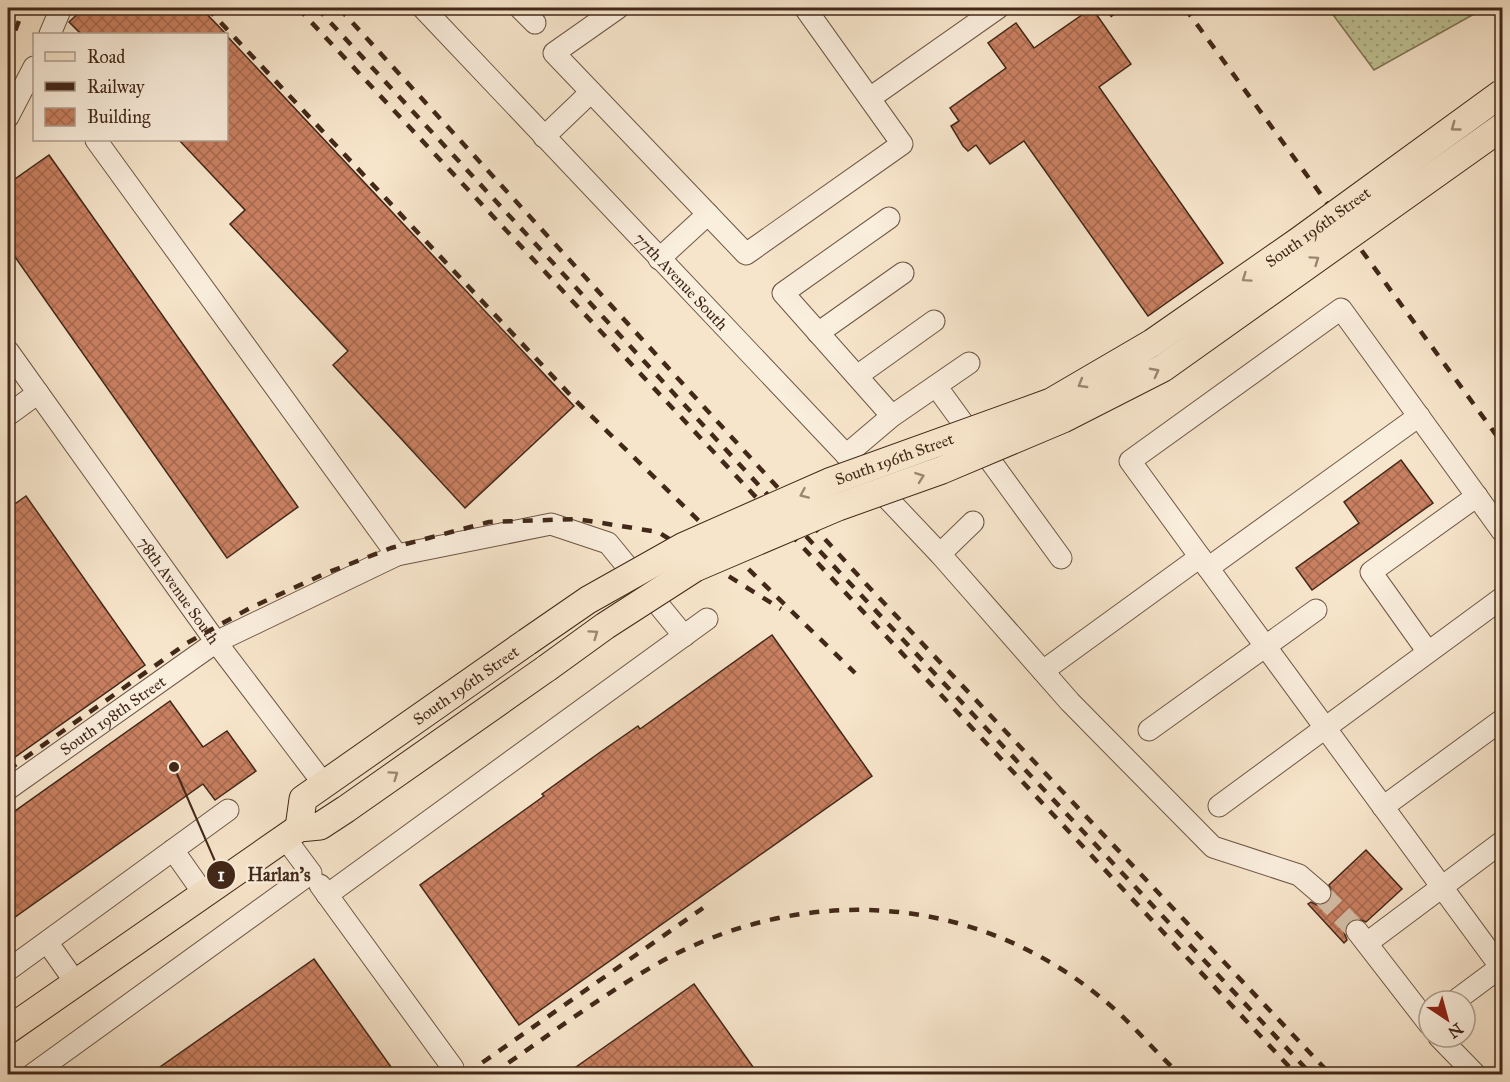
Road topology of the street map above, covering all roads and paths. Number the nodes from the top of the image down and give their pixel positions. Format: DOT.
graph roads {
  1 [pos="61,8"];
  2 [pos="423,8"];
  3 [pos="520,8"];
  4 [pos="618,8"];
  5 [pos="805,8"];
  6 [pos="998,8"];
  7 [pos="534,23"];
  8 [pos="50,33"];
  9 [pos="31,81"];
  10 [pos="591,92"];
  11 [pos="1503,93"];
  12 [pos="870,98"];
  13 [pos="8,117"];
  14 [pos="1503,127"];
  15 [pos="544,137"];
  16 [pos="97,141"];
  17 [pos="708,214"];
  18 [pos="889,218"];
  19 [pos="659,259"];
  20 [pos="903,273"];
  21 [pos="934,321"];
  22 [pos="818,333"];
  23 [pos="8,351"];
  24 [pos="969,363"];
  25 [pos="857,376"];
  26 [pos="936,386"];
  27 [pos="38,393"];
  28 [pos="8,415"];
  29 [pos="892,416"];
  30 [pos="1419,416"];
  31 [pos="846,455"];
  32 [pos="1477,496"];
  33 [pos="973,522"];
  34 [pos="1503,531"];
  35 [pos="940,554"];
  36 [pos="397,555"];
  37 [pos="1060,558"];
  38 [pos="1204,562"];
  39 [pos="1503,598"];
  40 [pos="1316,610"];
  41 [pos="707,620"];
  42 [pos="684,636"];
  43 [pos="216,642"];
  44 [pos="1265,646"];
  45 [pos="1428,652"];
  46 [pos="1043,671"];
  47 [pos="1503,720"];
  48 [pos="1326,729"];
  49 [pos="1149,730"];
  50 [pos="323,783"];
  51 [pos="8,789"];
  52 [pos="1219,807"];
  53 [pos="1383,807"];
  54 [pos="228,810"];
  55 [pos="292,833"];
  56 [pos="1503,842"];
  57 [pos="173,850"];
  58 [pos="311,873"];
  59 [pos="1442,886"];
  60 [pos="1320,893"];
  61 [pos="204,894"];
  62 [pos="327,895"];
  63 [pos="47,942"];
  64 [pos="1502,967"];
  65 [pos="8,970"];
  66 [pos="76,983"];
  67 [pos="1472,989"];
  68 [pos="1417,1008"];
  69 [pos="8,1030"];
  70 [pos="1452,1049"];
  71 [pos="453,1068"];
  72 [pos="33,1074"];
  73 [pos="1475,1074"];
  1 -- 8 [label="street"];
  2 -- 15 [label="street, 77th Avenue South"];
  3 -- 7 [label="street"];
  4 -- 10 [label="street"];
  5 -- 12 [label="street"];
  6 -- 12 [label="street"];
  9 -- 13 [label="street"];
  10 -- 15 [label="street"];
  10 -- 17 [label="street"];
  11 -- 50 [label="main road, South 196th Street, one-way, bridge"];
  12 -- 17 [label="street"];
  55 -- 14 [label="main road, South 196th Street, one-way, bridge"];
  15 -- 19 [label="street, 77th Avenue South"];
  16 -- 36 [label="street"];
  17 -- 19 [label="street"];
  18 -- 22 [label="street"];
  19 -- 31 [label="street, 77th Avenue South"];
  20 -- 22 [label="street"];
  21 -- 25 [label="street"];
  22 -- 25 [label="street"];
  23 -- 27 [label="street, 78th Avenue South"];
  24 -- 26 [label="street"];
  25 -- 29 [label="street"];
  26 -- 29 [label="street"];
  26 -- 37 [label="street"];
  27 -- 28 [label="street"];
  27 -- 43 [label="street, 78th Avenue South"];
  29 -- 31 [label="street"];
  30 -- 32 [label="street"];
  30 -- 38 [label="street"];
  30 -- 38 [label="street"];
  31 -- 35 [label="street, 77th Avenue South"];
  32 -- 34 [label="street"];
  32 -- 45 [label="street"];
  33 -- 35 [label="street"];
  35 -- 46 [label="street, 77th Avenue South"];
  36 -- 42 [label="street, South 198th Street"];
  36 -- 43 [label="street, South 198th Street"];
  38 -- 44 [label="street"];
  38 -- 46 [label="street"];
  39 -- 45 [label="street"];
  40 -- 44 [label="street"];
  41 -- 42 [label="street"];
  42 -- 62 [label="street"];
  43 -- 50 [label="street, 78th Avenue South"];
  43 -- 51 [label="street, South 198th Street"];
  44 -- 48 [label="street"];
  44 -- 49 [label="street"];
  45 -- 48 [label="street"];
  46 -- 60 [label="street, 77th Avenue South"];
  47 -- 53 [label="street"];
  48 -- 52 [label="street"];
  48 -- 53 [label="street"];
  50 -- 55 [label="main road, South 196th Street"];
  53 -- 59 [label="street"];
  54 -- 57 [label="street"];
  55 -- 58 [label="street"];
  55 -- 61 [label="main road, South 196th Street"];
  56 -- 59 [label="street"];
  57 -- 61 [label="street"];
  57 -- 63 [label="street"];
  58 -- 62 [label="street"];
  58 -- 72 [label="street"];
  59 -- 64 [label="street"];
  59 -- 68 [label="street"];
  61 -- 66 [label="main road, South 196th Street"];
  62 -- 71 [label="street"];
  63 -- 65 [label="street"];
  63 -- 66 [label="street"];
  64 -- 67 [label="street"];
  66 -- 69 [label="main road, South 196th Street"];
  70 -- 73 [label="street"];
}
